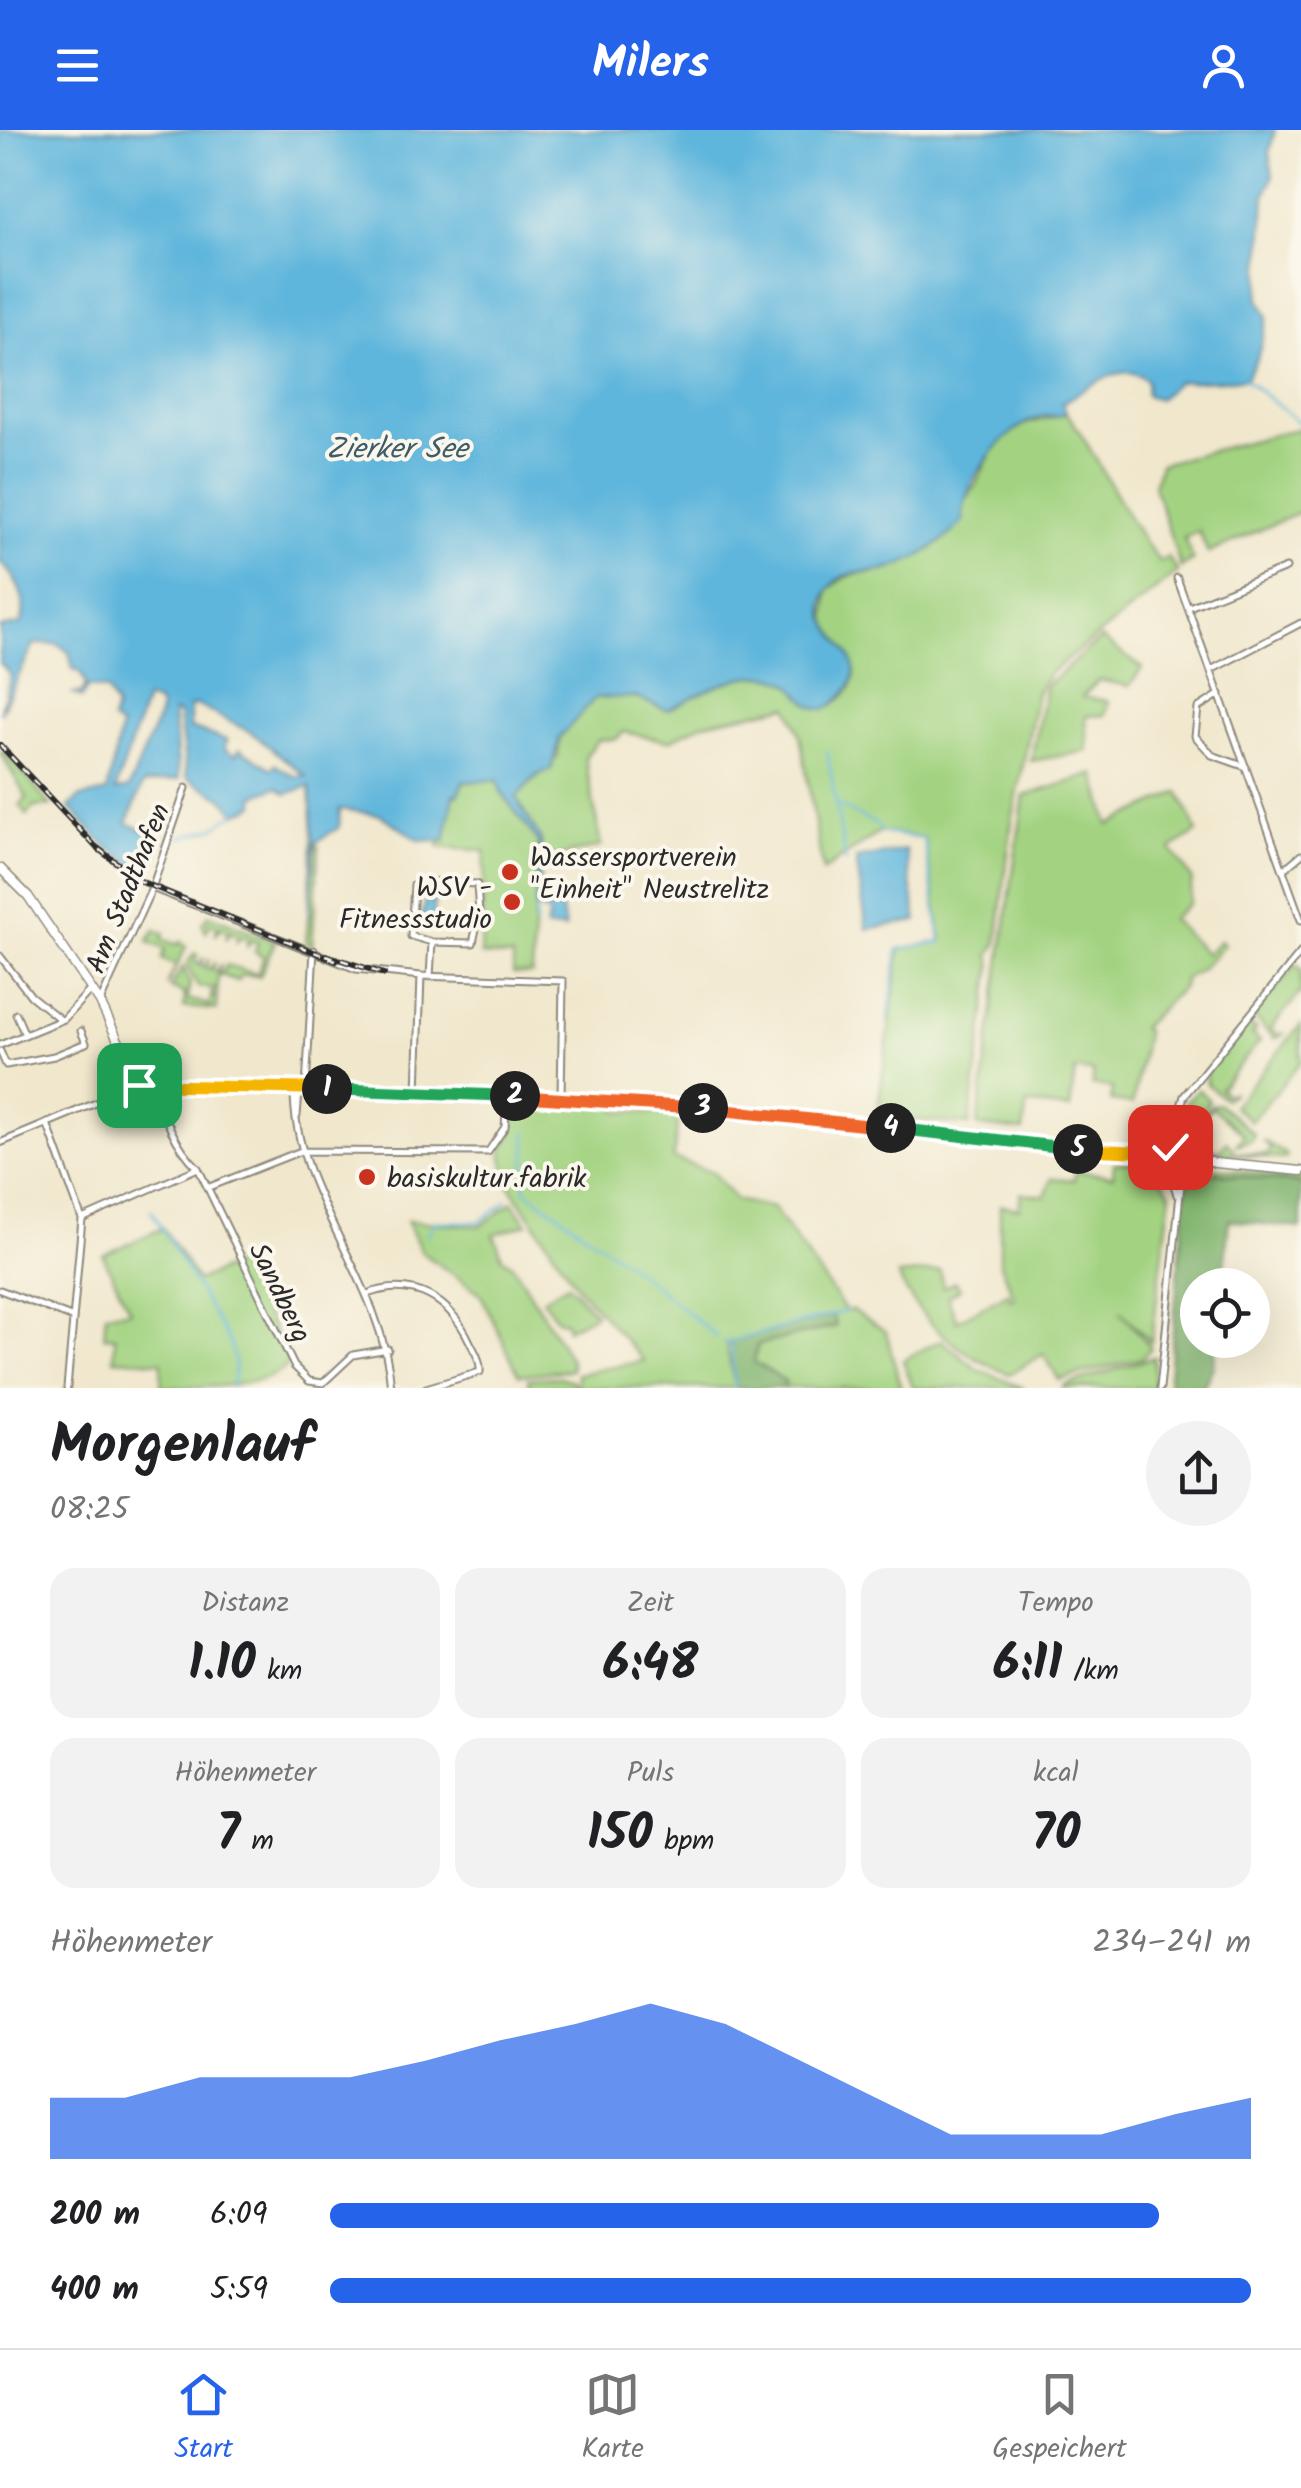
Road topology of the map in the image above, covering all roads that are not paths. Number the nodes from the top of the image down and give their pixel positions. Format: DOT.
graph roads {
  1 [pos="1286,568"];
  2 [pos="1177,578"];
  3 [pos="1189,606"];
  4 [pos="1301,623"];
  5 [pos="1211,670"];
  6 [pos="1220,694"];
  7 [pos="1246,768"];
  8 [pos="186,788"];
  9 [pos="1301,855"];
  10 [pos="1283,870"];
  11 [pos="1,872"];
  12 [pos="152,888"];
  13 [pos="1301,920"];
  14 [pos="432,942"];
  15 [pos="314,950"];
  16 [pos="1301,952"];
  17 [pos="0,956"];
  18 [pos="421,976"];
  19 [pos="430,977"];
  20 [pos="91,989"];
  21 [pos="100,1002"];
  22 [pos="16,1014"];
  23 [pos="62,1020"];
  24 [pos="81,1031"];
  25 [pos="25,1035"];
  26 [pos="0,1048"];
  27 [pos="139,1085"];
  28 [pos="160,1087"];
  29 [pos="300,1088"];
  30 [pos="417,1092"];
  31 [pos="507,1095"];
  32 [pos="561,1097"];
  33 [pos="48,1123"];
  34 [pos="1175,1124"];
  35 [pos="0,1143"];
  36 [pos="1181,1146"];
  37 [pos="1166,1150"];
  38 [pos="301,1151"];
  39 [pos="1140,1155"];
  40 [pos="1190,1155"];
  41 [pos="1162,1164"];
  42 [pos="1215,1164"];
  43 [pos="198,1168"];
  44 [pos="1185,1170"];
  45 [pos="1301,1171"];
  46 [pos="1172,1174"];
  47 [pos="207,1188"];
  48 [pos="1179,1202"];
  49 [pos="82,1218"];
  50 [pos="0,1290"];
  51 [pos="367,1294"];
  52 [pos="71,1316"];
  53 [pos="388,1349"];
  54 [pos="67,1388"];
  55 [pos="391,1388"];
  56 [pos="426,1388"];
  57 [pos="1160,1388"];
  1 -- 3 [label="street"];
  2 -- 3 [label="street"];
  3 -- 5 [label="street"];
  4 -- 5 [label="street"];
  5 -- 6 [label="street"];
  6 -- 7 [label="street"];
  6 -- 7 [label="street"];
  7 -- 10 [label="street"];
  8 -- 12 [label="street, Am Stadthafen"];
  9 -- 10 [label="street"];
  10 -- 13 [label="street"];
  11 -- 20 [label="main road"];
  12 -- 15 [label="street"];
  12 -- 21 [label="street, Am Stadthafen"];
  14 -- 14 [label="street"];
  14 -- 19 [label="street"];
  15 -- 18 [label="street"];
  15 -- 29 [label="street"];
  16 -- 34 [label="street"];
  17 -- 23 [label="street"];
  18 -- 19 [label="street"];
  18 -- 30 [label="street"];
  19 -- 32 [label="street"];
  20 -- 21 [label="main road"];
  20 -- 23 [label="street"];
  21 -- 27 [label="main road"];
  22 -- 25 [label="street"];
  23 -- 25 [label="street"];
  24 -- 26 [label="street"];
  25 -- 26 [label="street"];
  27 -- 28 [label="main road"];
  27 -- 33 [label="street"];
  28 -- 29 [label="main road"];
  28 -- 43 [label="street"];
  29 -- 30 [label="main road"];
  29 -- 38 [label="street"];
  30 -- 31 [label="main road"];
  31 -- 32 [label="main road"];
  31 -- 38 [label="street"];
  32 -- 39 [label="main road"];
  33 -- 35 [label="street"];
  33 -- 49 [label="street"];
  34 -- 36 [label="street"];
  34 -- 37 [label="street"];
  36 -- 37 [label="main road"];
  36 -- 40 [label="main road"];
  37 -- 39 [label="main road"];
  37 -- 41 [label="main road"];
  38 -- 47 [label="street"];
  38 -- 51 [label="street"];
  39 -- 41 [label="main road"];
  40 -- 42 [label="main road"];
  40 -- 44 [label="main road"];
  41 -- 46 [label="main road"];
  42 -- 44 [label="main road"];
  42 -- 45 [label="main road"];
  43 -- 47 [label="street, Sandberg"];
  43 -- 49 [label="street"];
  44 -- 46 [label="main road"];
  44 -- 48 [label="street"];
  46 -- 48 [label="street"];
  47 -- 53 [label="street, Sandberg"];
  48 -- 57 [label="street"];
  49 -- 52 [label="street"];
  50 -- 52 [label="street"];
  51 -- 53 [label="street"];
  51 -- 56 [label="street"];
  52 -- 54 [label="street"];
  53 -- 55 [label="street"];
}
